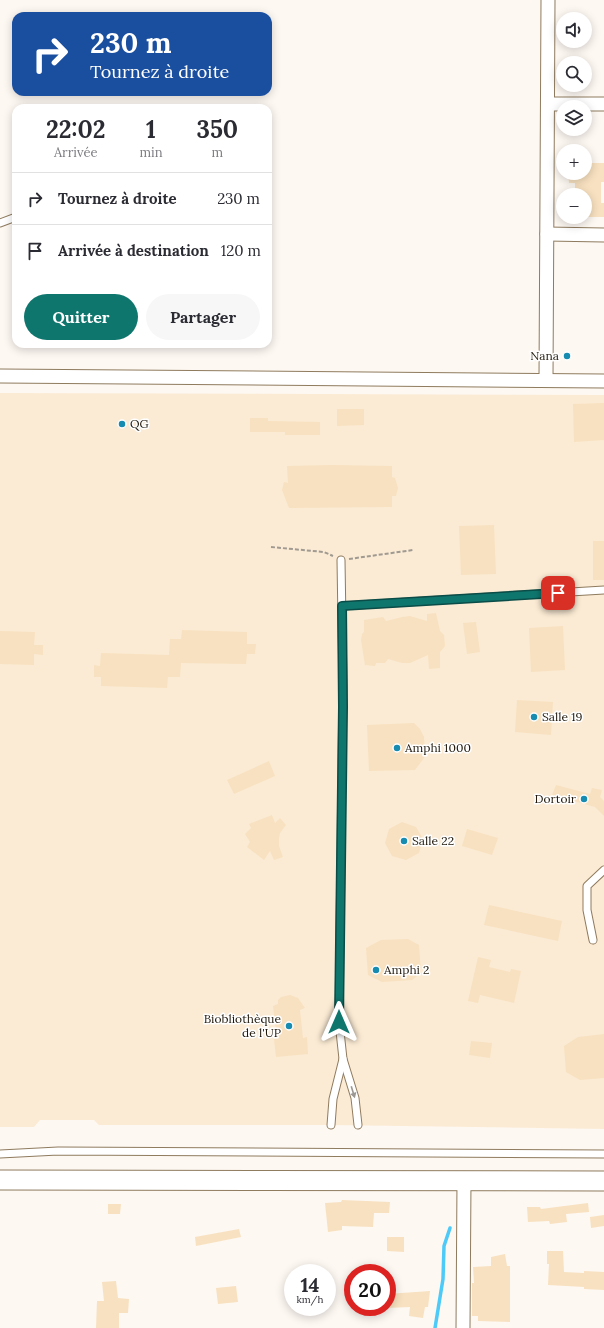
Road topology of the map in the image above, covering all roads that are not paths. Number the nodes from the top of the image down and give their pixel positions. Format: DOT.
graph roads {
  1 [pos="548,0"];
  2 [pos="548,104"];
  3 [pos="604,104"];
  4 [pos="12,218"];
  5 [pos="0,223"];
  6 [pos="547,234"];
  7 [pos="604,235"];
  8 [pos="0,376"];
  9 [pos="546,380"];
  10 [pos="604,381"];
  11 [pos="341,560"];
  12 [pos="604,590"];
  13 [pos="342,606"];
  14 [pos="604,870"];
  15 [pos="593,940"];
  16 [pos="343,1059"];
  17 [pos="331,1125"];
  18 [pos="358,1125"];
  19 [pos="0,1154"];
  20 [pos="604,1154"];
  21 [pos="0,1180"];
  22 [pos="464,1181"];
  23 [pos="604,1181"];
  24 [pos="463,1328"];
  1 -- 2 [label="street"];
  2 -- 3 [label="street"];
  2 -- 6 [label="street"];
  4 -- 5 [label="lane"];
  6 -- 7 [label="street"];
  6 -- 9 [label="street"];
  8 -- 9 [label="street"];
  9 -- 10 [label="street"];
  11 -- 13 [label="lane"];
  12 -- 13 [label="lane"];
  13 -- 16 [label="lane"];
  14 -- 15 [label="lane"];
  16 -- 17 [label="lane"];
  16 -- 18 [label="lane, one-way"];
  19 -- 20 [label="lane"];
  21 -- 22 [label="street"];
  22 -- 23 [label="street"];
  22 -- 24 [label="street"];
}
